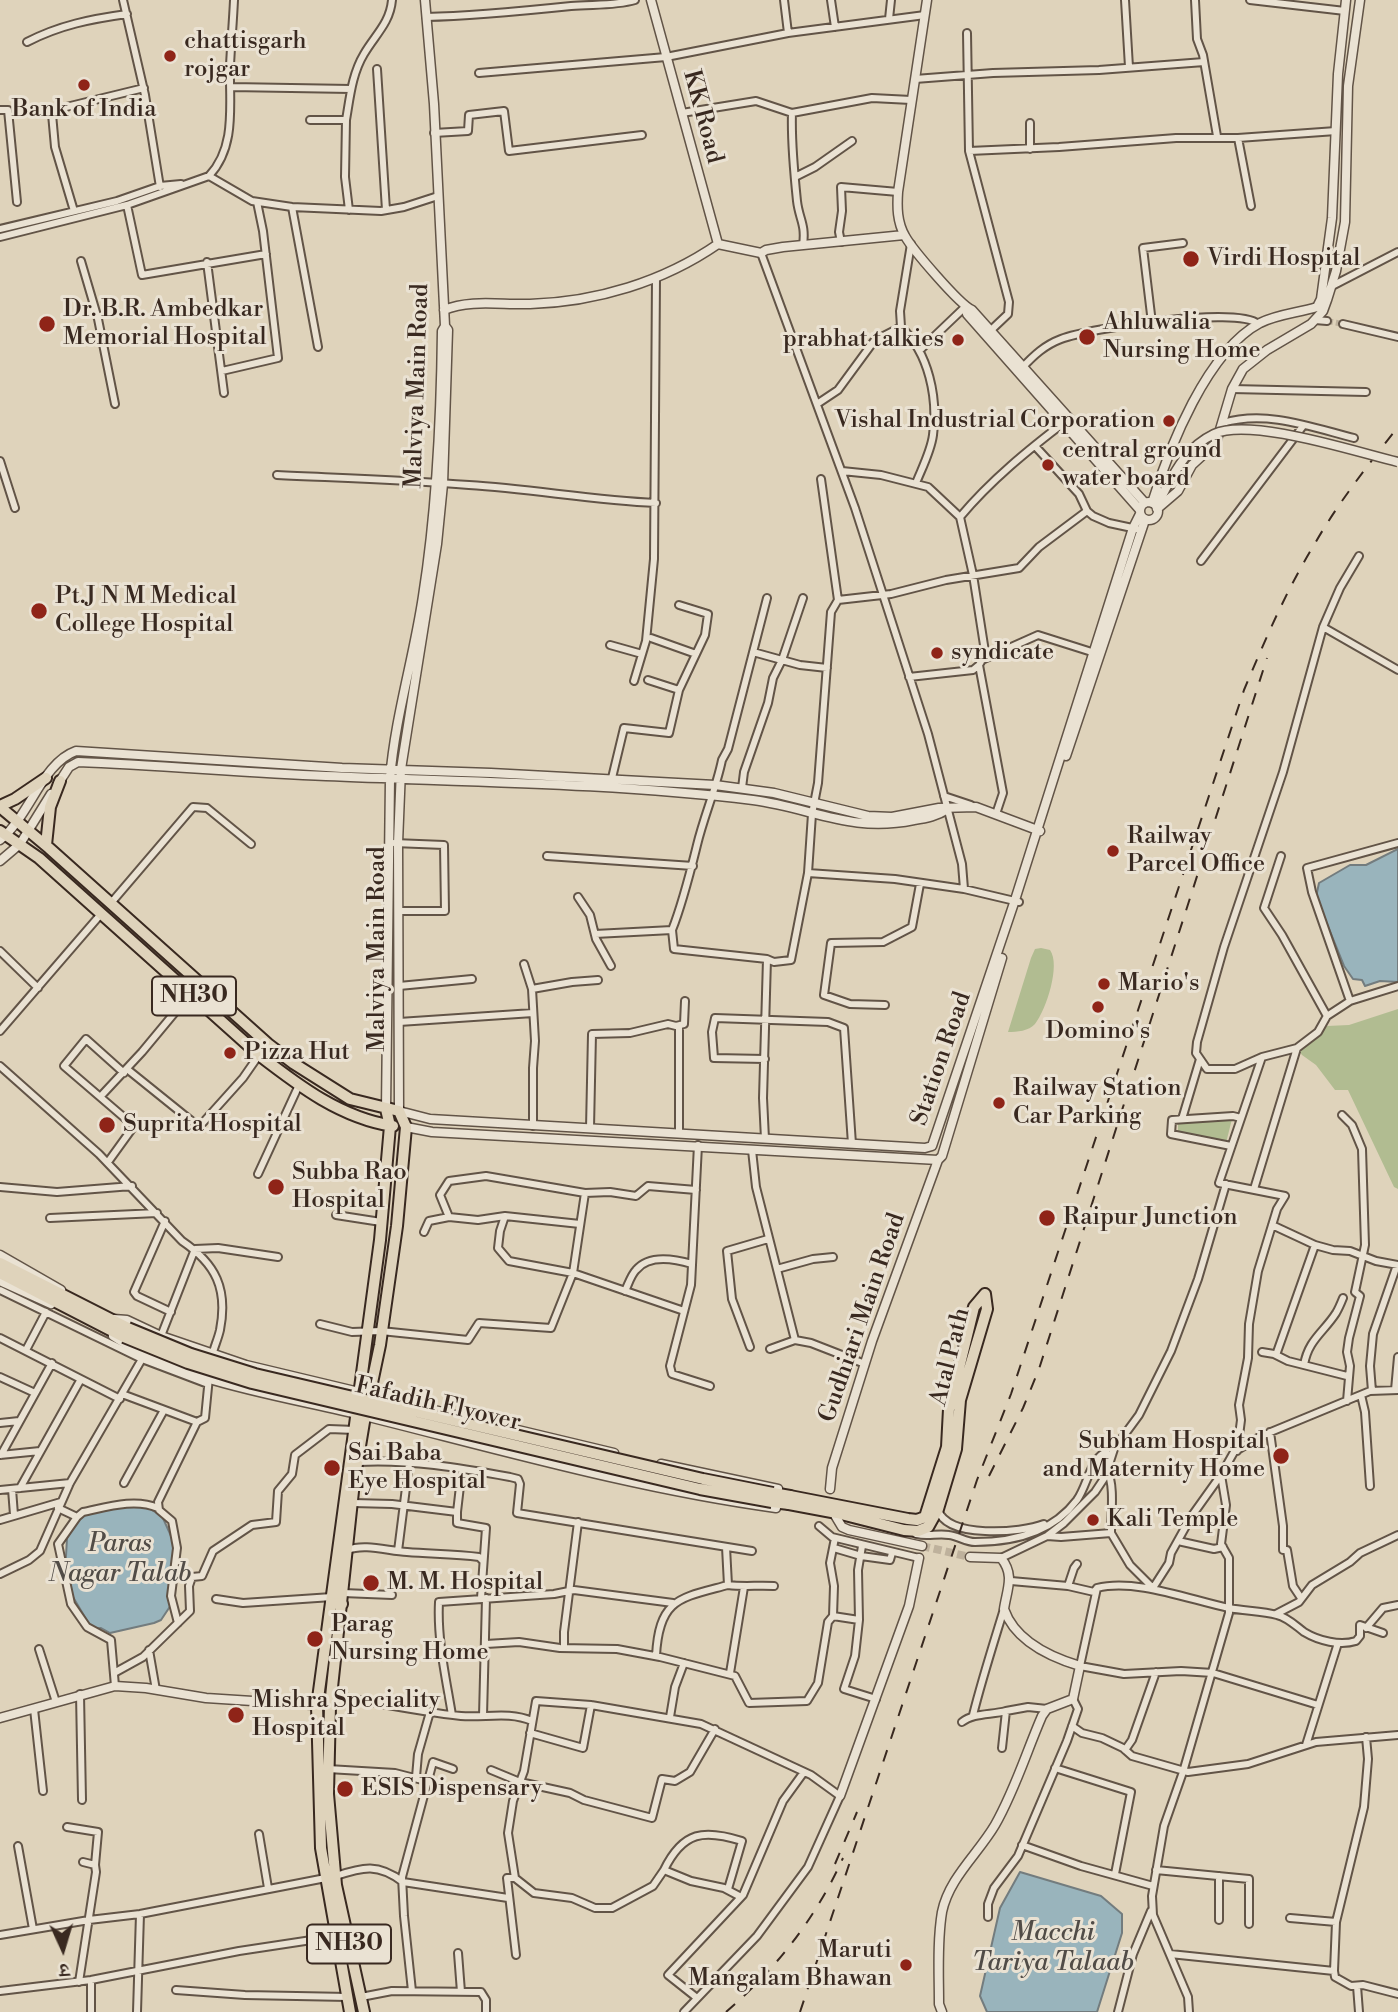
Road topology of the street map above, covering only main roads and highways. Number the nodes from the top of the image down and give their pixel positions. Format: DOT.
graph roads {
  1 [pos="46,778"];
  2 [pos="60,781"];
  3 [pos="0,806"];
  4 [pos="2,835"];
  5 [pos="46,845"];
  6 [pos="386,1109"];
  7 [pos="390,1126"];
  8 [pos="406,1127"];
  9 [pos="0,1263"];
  10 [pos="0,1273"];
  11 [pos="50,1294"];
  12 [pos="83,1312"];
  13 [pos="126,1332"];
  14 [pos="365,1392"];
  15 [pos="361,1415"];
  16 [pos="789,1500"];
  17 [pos="337,1599"];
  18 [pos="331,1877"];
  19 [pos="341,1936"];
  20 [pos="350,2012"];
  21 [pos="364,2012"];
  1 -- 3 [label="main road"];
  2 -- 5 [label="main road"];
  3 -- 5 [label="main road, NH30"];
  4 -- 7 [label="main road, NH30"];
  5 -- 6 [label="main road, NH30"];
  6 -- 7 [label="main road"];
  6 -- 8 [label="main road, Malviya Main Road / NH30"];
  7 -- 8 [label="main road, NH30"];
  7 -- 14 [label="main road, NH30"];
  8 -- 14 [label="main road, NH30"];
  9 -- 11 [label="main road"];
  10 -- 11 [label="main road"];
  11 -- 12 [label="main road"];
  12 -- 13 [label="main road, Fafadih Flyover"];
  12 -- 13 [label="main road, Fafadih Flyover"];
  13 -- 16 [label="main road, Fafadih Flyover, bridge"];
  14 -- 15 [label="main road, NH30"];
  15 -- 17 [label="main road, NH30"];
  15 -- 17 [label="main road, NH30"];
  16 -- 16 [label="main road, Atal Path"];
  17 -- 18 [label="main road, NH30"];
  17 -- 18 [label="main road, NH30"];
  18 -- 19 [label="main road, NH30"];
  19 -- 20 [label="main road, NH30"];
  19 -- 21 [label="main road, NH30"];
}
